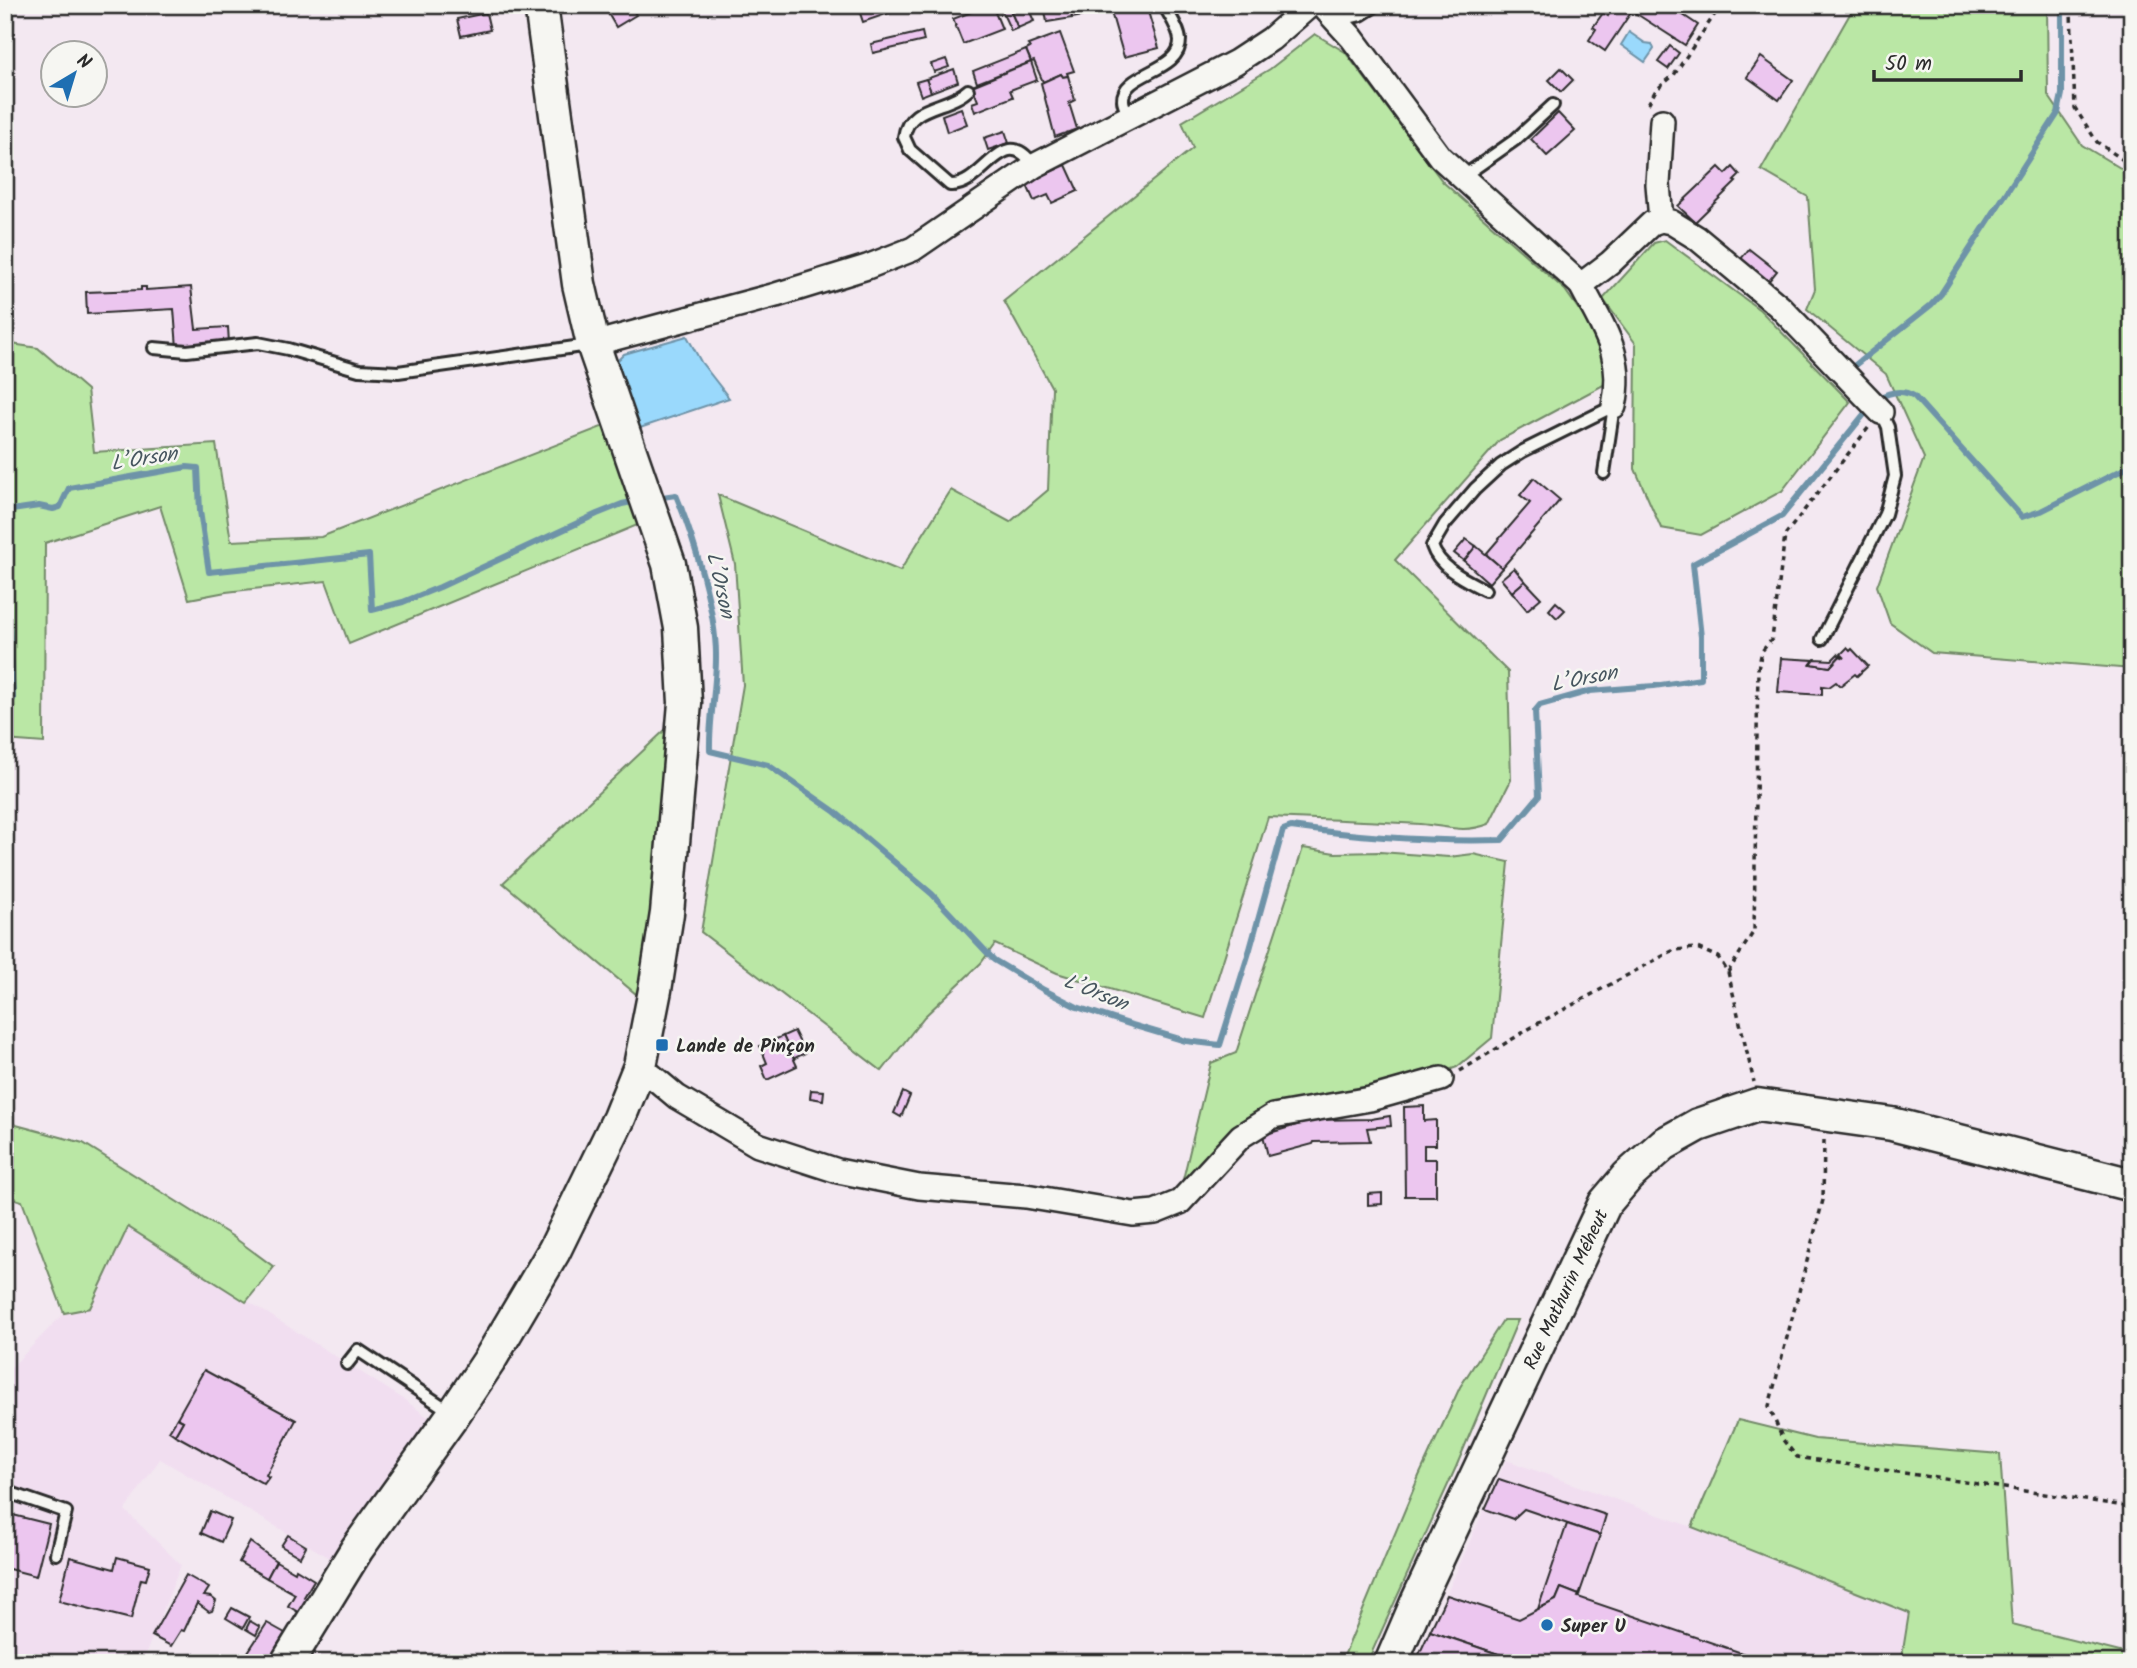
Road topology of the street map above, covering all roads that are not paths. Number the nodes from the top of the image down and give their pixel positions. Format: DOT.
graph roads {
  1 [pos="541,5"];
  2 [pos="1164,5"];
  3 [pos="1310,5"];
  4 [pos="1377,5"];
  5 [pos="1329,13"];
  6 [pos="968,90"];
  7 [pos="1553,105"];
  8 [pos="1655,113"];
  9 [pos="1129,116"];
  10 [pos="1034,166"];
  11 [pos="1461,178"];
  12 [pos="1661,220"];
  13 [pos="1581,285"];
  14 [pos="593,344"];
  15 [pos="154,348"];
  16 [pos="1614,406"];
  17 [pos="1881,412"];
  18 [pos="1604,473"];
  19 [pos="1485,590"];
  20 [pos="1822,639"];
  21 [pos="640,1066"];
  22 [pos="1441,1079"];
  23 [pos="2132,1185"];
  24 [pos="347,1364"];
  25 [pos="454,1414"];
  26 [pos="5,1491"];
  27 [pos="56,1553"];
  28 [pos="1401,1659"];
  29 [pos="287,1663"];
  1 -- 14 [label="street"];
  2 -- 9 [label="lane"];
  3 -- 9 [label="street"];
  4 -- 5 [label="lane"];
  5 -- 11 [label="street"];
  6 -- 10 [label="lane"];
  7 -- 11 [label="lane"];
  8 -- 12 [label="street"];
  9 -- 10 [label="street"];
  10 -- 14 [label="street"];
  11 -- 13 [label="street"];
  12 -- 13 [label="street"];
  12 -- 17 [label="street"];
  13 -- 16 [label="street"];
  14 -- 15 [label="lane"];
  14 -- 21 [label="street"];
  16 -- 18 [label="lane"];
  16 -- 19 [label="lane"];
  17 -- 20 [label="lane"];
  21 -- 22 [label="street"];
  21 -- 25 [label="street"];
  23 -- 28 [label="street, Rue Mathurin Méheut"];
  24 -- 25 [label="lane"];
  25 -- 29 [label="street"];
  26 -- 27 [label="lane"];
}
